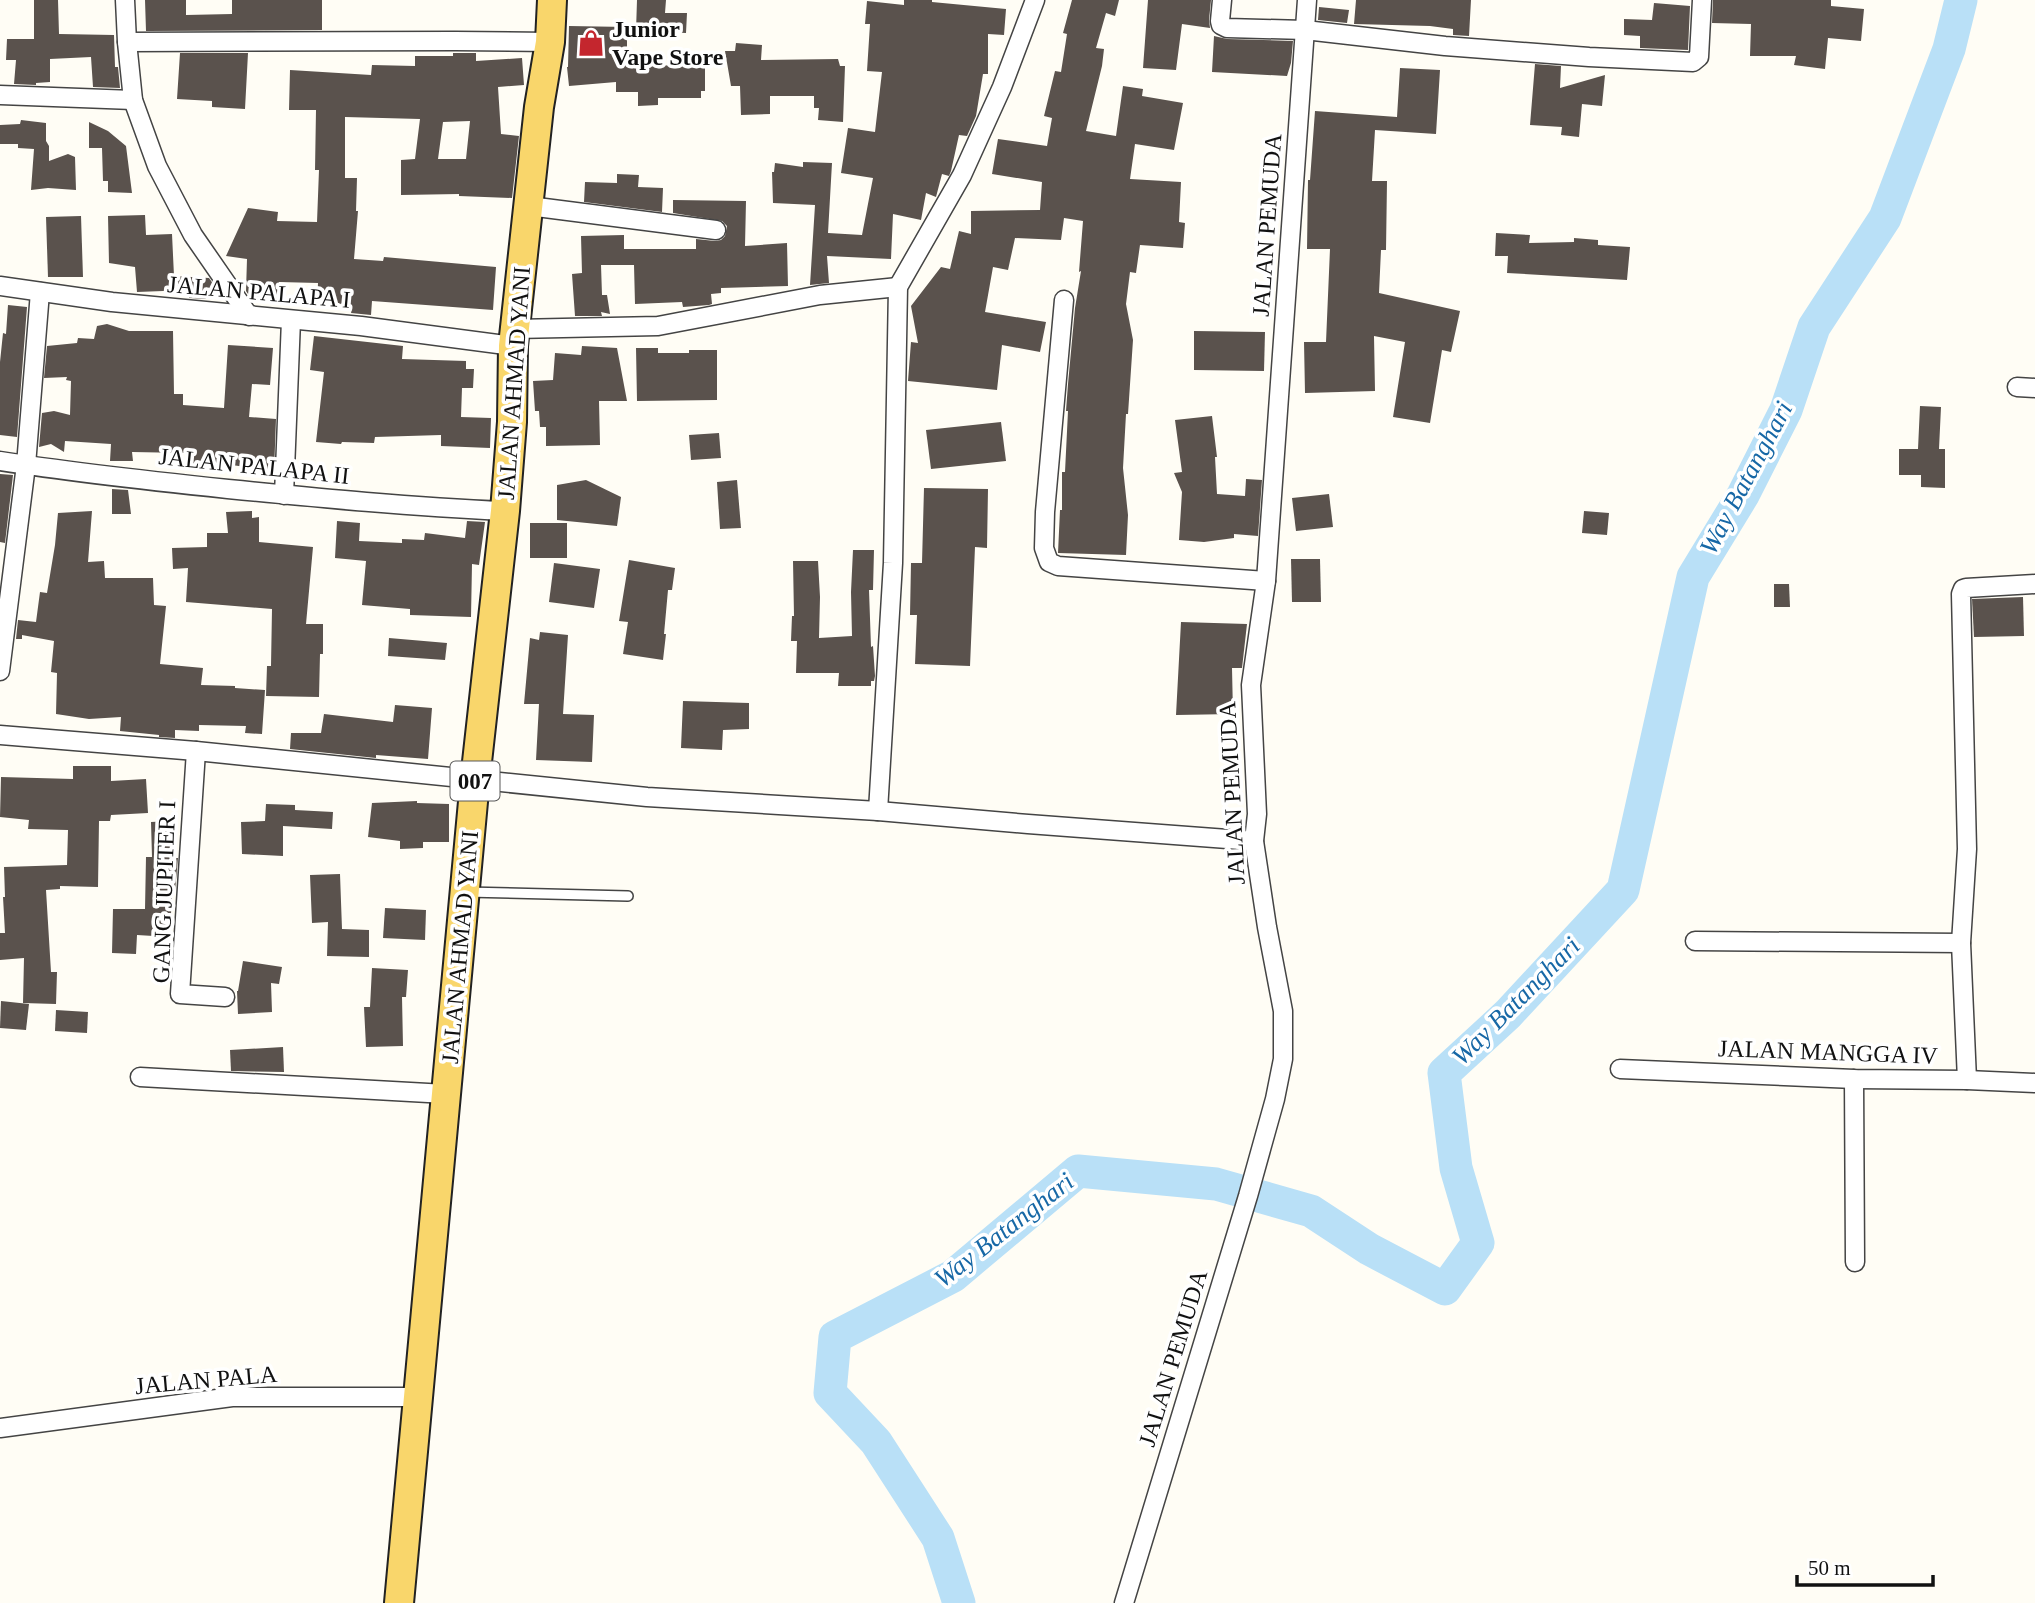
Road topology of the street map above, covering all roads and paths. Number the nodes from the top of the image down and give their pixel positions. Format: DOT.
graph roads {
  1 [pos="125,0"];
  2 [pos="552,0"];
  3 [pos="1035,0"];
  4 [pos="1222,0"];
  5 [pos="1307,0"];
  6 [pos="1702,0"];
  7 [pos="1305,30"];
  8 [pos="127,42"];
  9 [pos="550,42"];
  10 [pos="0,95"];
  11 [pos="133,100"];
  12 [pos="529,206"];
  13 [pos="716,230"];
  14 [pos="0,286"];
  15 [pos="898,288"];
  16 [pos="40,292"];
  17 [pos="1064,300"];
  18 [pos="249,316"];
  19 [pos="291,320"];
  20 [pos="514,338"];
  21 [pos="0,461"];
  22 [pos="26,465"];
  23 [pos="285,495"];
  24 [pos="505,511"];
  25 [pos="1266,581"];
  26 [pos="2035,584"];
  27 [pos="0,671"];
  28 [pos="0,735"];
  29 [pos="196,751"];
  30 [pos="475,780"];
  31 [pos="878,811"];
  32 [pos="1254,841"];
  33 [pos="465,892"];
  34 [pos="628,896"];
  35 [pos="1695,941"];
  36 [pos="1961,943"];
  37 [pos="225,997"];
  38 [pos="1620,1069"];
  39 [pos="140,1077"];
  40 [pos="1854,1079"];
  41 [pos="1967,1080"];
  42 [pos="2035,1083"];
  43 [pos="446,1094"];
  44 [pos="1855,1262"];
  45 [pos="418,1397"];
  46 [pos="0,1428"];
  47 [pos="399,1603"];
  48 [pos="1124,1603"];
  1 -- 8 [label="street"];
  2 -- 9 [label="main road, JALAN AHMAD YANI / 007"];
  3 -- 15 [label="street"];
  4 -- 7 [label="street"];
  5 -- 7 [label="street, JALAN PEMUDA"];
  6 -- 7 [label="street"];
  7 -- 25 [label="street, JALAN PEMUDA"];
  8 -- 9 [label="street"];
  8 -- 11 [label="street"];
  9 -- 12 [label="main road, JALAN AHMAD YANI / 007"];
  10 -- 11 [label="street"];
  11 -- 18 [label="street"];
  12 -- 13 [label="street"];
  12 -- 20 [label="main road, JALAN AHMAD YANI / 007"];
  14 -- 16 [label="street, JALAN PALAPA I"];
  15 -- 20 [label="street, JALAN PALAPA I"];
  15 -- 31 [label="street"];
  16 -- 18 [label="street, JALAN PALAPA I"];
  16 -- 22 [label="street"];
  17 -- 25 [label="street"];
  18 -- 19 [label="street, JALAN PALAPA I"];
  19 -- 20 [label="street, JALAN PALAPA I"];
  19 -- 23 [label="street"];
  20 -- 24 [label="main road, JALAN AHMAD YANI / 007"];
  21 -- 22 [label="street, JALAN PALAPA II"];
  22 -- 23 [label="street, JALAN PALAPA II"];
  22 -- 27 [label="street"];
  23 -- 24 [label="street, JALAN PALAPA II"];
  24 -- 30 [label="main road, JALAN AHMAD YANI / 007"];
  25 -- 32 [label="street, JALAN PEMUDA"];
  26 -- 36 [label="street"];
  28 -- 29 [label="street"];
  29 -- 30 [label="street"];
  29 -- 37 [label="street, GANG JUPITER I"];
  30 -- 31 [label="street"];
  30 -- 33 [label="main road, JALAN AHMAD YANI / 007"];
  31 -- 32 [label="street"];
  32 -- 48 [label="street, JALAN PEMUDA"];
  33 -- 34 [label="lane"];
  33 -- 43 [label="main road, JALAN AHMAD YANI / 007"];
  35 -- 36 [label="street"];
  36 -- 41 [label="street"];
  38 -- 40 [label="street, JALAN MANGGA IV"];
  39 -- 43 [label="street"];
  40 -- 41 [label="street, JALAN MANGGA IV"];
  40 -- 44 [label="street"];
  41 -- 42 [label="street, JALAN MANGGA IV"];
  43 -- 45 [label="main road, JALAN AHMAD YANI / 007"];
  45 -- 46 [label="street, JALAN PALA"];
  45 -- 47 [label="main road, JALAN AHMAD YANI / 007"];
}
